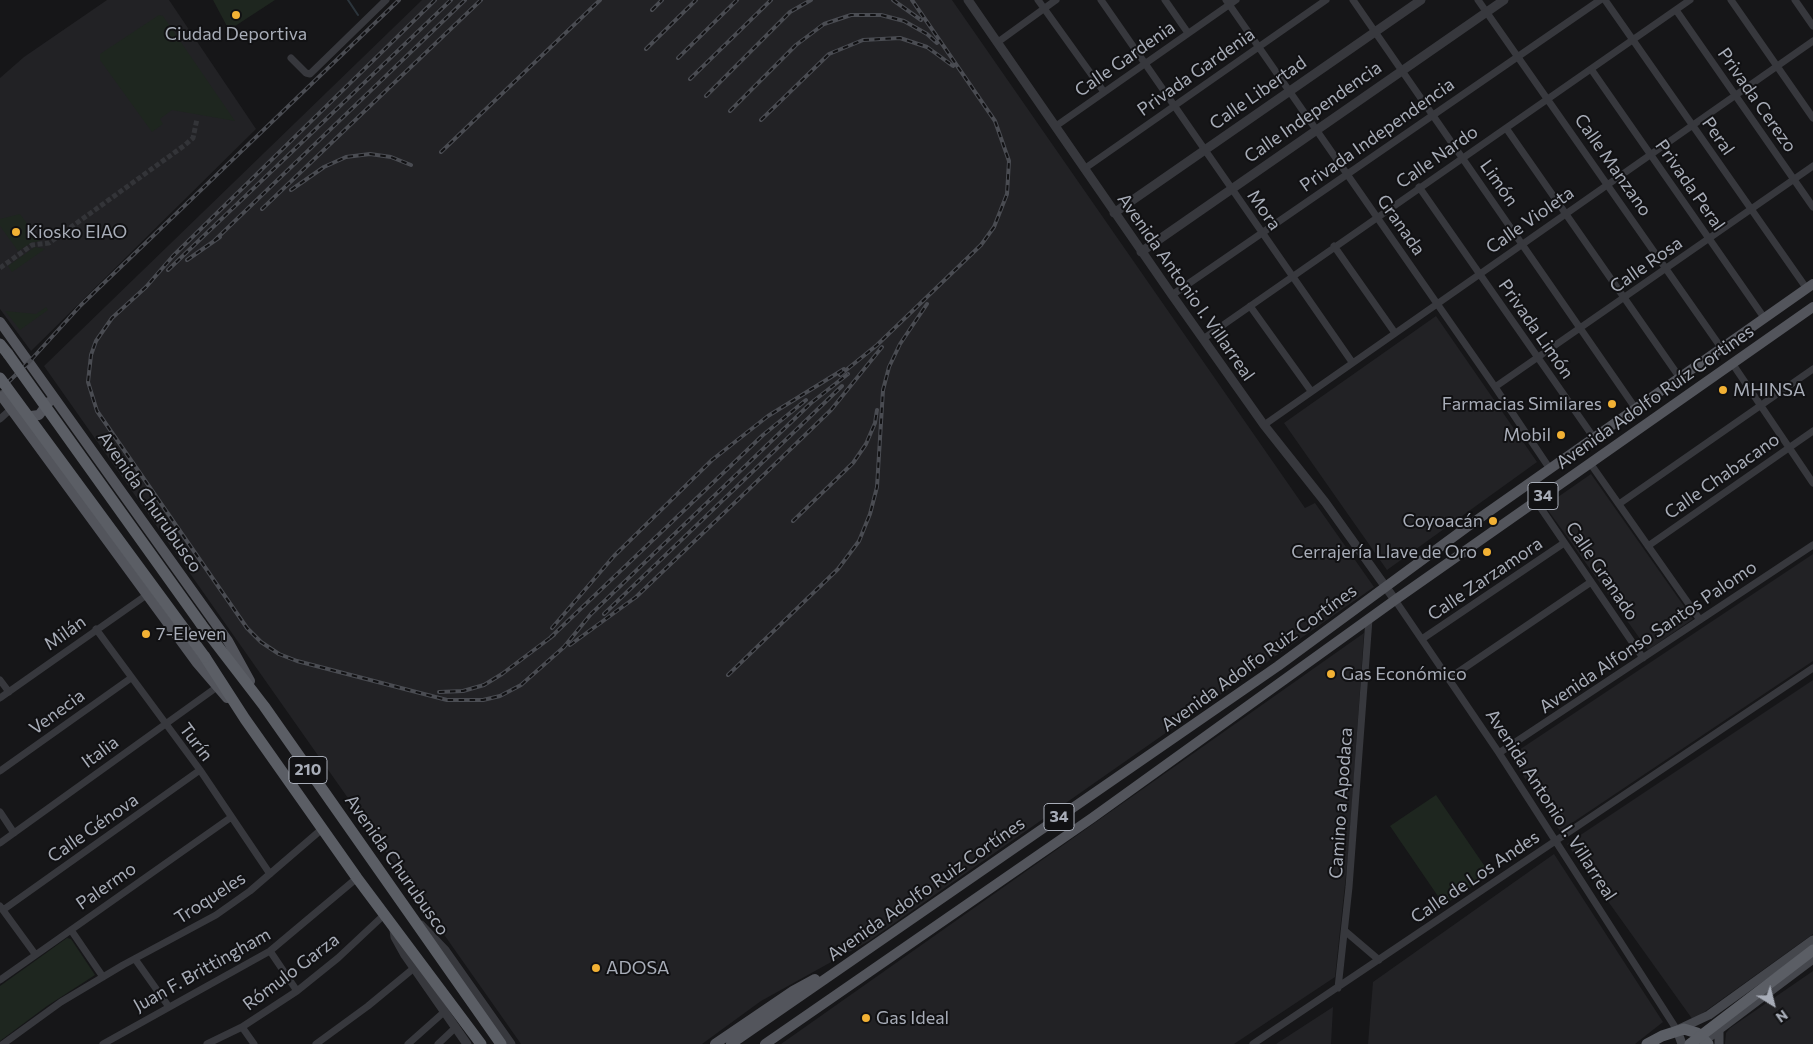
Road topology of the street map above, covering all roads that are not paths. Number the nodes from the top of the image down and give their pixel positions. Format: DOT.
graph roads {
  1 [pos="386,0"];
  2 [pos="968,0"];
  3 [pos="1038,0"];
  4 [pos="1056,0"];
  5 [pos="1101,0"];
  6 [pos="1165,0"];
  7 [pos="1236,0"];
  8 [pos="1326,0"];
  9 [pos="1353,0"];
  10 [pos="1421,0"];
  11 [pos="1478,0"];
  12 [pos="1504,0"];
  13 [pos="1600,0"];
  14 [pos="1605,0"];
  15 [pos="1690,0"];
  16 [pos="1731,0"];
  17 [pos="1795,0"];
  18 [pos="1227,2"];
  19 [pos="1044,9"];
  20 [pos="1676,10"];
  21 [pos="1487,12"];
  22 [pos="1813,26"];
  23 [pos="1374,32"];
  24 [pos="1188,33"];
  25 [pos="1634,40"];
  26 [pos="1813,41"];
  27 [pos="998,42"];
  28 [pos="1259,46"];
  29 [pos="1518,56"];
  30 [pos="291,58"];
  31 [pos="1144,63"];
  32 [pos="1777,66"];
  33 [pos="1590,70"];
  34 [pos="1402,71"];
  35 [pos="1104,92"];
  36 [pos="1290,92"];
  37 [pos="1736,94"];
  38 [pos="1548,99"];
  39 [pos="1174,106"];
  40 [pos="1433,115"];
  41 [pos="1813,118"];
  42 [pos="1693,125"];
  43 [pos="1056,126"];
  44 [pos="1506,128"];
  45 [pos="1316,130"];
  46 [pos="1205,150"];
  47 [pos="1650,155"];
  48 [pos="1462,157"];
  49 [pos="1813,166"];
  50 [pos="1084,169"];
  51 [pos="1347,174"];
  52 [pos="1794,180"];
  53 [pos="1608,184"];
  54 [pos="1420,187"];
  55 [pos="1231,188"];
  56 [pos="1813,207"];
  57 [pos="1752,209"];
  58 [pos="1114,213"];
  59 [pos="1565,214"];
  60 [pos="1378,217"];
  61 [pos="1263,233"];
  62 [pos="1709,238"];
  63 [pos="1522,244"];
  64 [pos="1334,246"];
  65 [pos="1141,252"];
  66 [pos="1667,269"];
  67 [pos="1479,273"];
  68 [pos="1292,276"];
  69 [pos="1810,286"];
  70 [pos="1172,295"];
  71 [pos="1624,298"];
  72 [pos="1437,303"];
  73 [pos="1250,306"];
  74 [pos="1813,307"];
  75 [pos="1765,318"];
  76 [pos="0,322"];
  77 [pos="1581,328"];
  78 [pos="1395,332"];
  79 [pos="12,338"];
  80 [pos="1203,339"];
  81 [pos="0,344"];
  82 [pos="1722,349"];
  83 [pos="1538,358"];
  84 [pos="1352,362"];
  85 [pos="1732,363"];
  86 [pos="1813,369"];
  87 [pos="0,378"];
  88 [pos="1680,378"];
  89 [pos="1496,387"];
  90 [pos="50,389"];
  91 [pos="1311,391"];
  92 [pos="0,394"];
  93 [pos="1761,406"];
  94 [pos="1636,409"];
  95 [pos="13,412"];
  96 [pos="0,419"];
  97 [pos="1264,425"];
  98 [pos="1813,431"];
  99 [pos="1594,438"];
  100 [pos="1789,448"];
  101 [pos="1590,463"];
  102 [pos="1550,469"];
  103 [pos="1813,484"];
  104 [pos="1536,501"];
  105 [pos="1619,504"];
  106 [pos="1564,543"];
  107 [pos="1813,545"];
  108 [pos="1648,546"];
  109 [pos="1591,582"];
  110 [pos="1385,586"];
  111 [pos="148,594"];
  112 [pos="1394,600"];
  113 [pos="1369,619"];
  114 [pos="1700,620"];
  115 [pos="96,629"];
  116 [pos="1422,639"];
  117 [pos="1643,658"];
  118 [pos="1813,668"];
  119 [pos="130,678"];
  120 [pos="1448,679"];
  121 [pos="0,680"];
  122 [pos="217,687"];
  123 [pos="9,692"];
  124 [pos="0,698"];
  125 [pos="264,706"];
  126 [pos="245,719"];
  127 [pos="164,724"];
  128 [pos="1499,753"];
  129 [pos="200,770"];
  130 [pos="0,771"];
  131 [pos="0,812"];
  132 [pos="230,818"];
  133 [pos="322,828"];
  134 [pos="14,832"];
  135 [pos="1555,841"];
  136 [pos="0,843"];
  137 [pos="270,874"];
  138 [pos="357,878"];
  139 [pos="2,908"];
  140 [pos="385,914"];
  141 [pos="413,917"];
  142 [pos="393,925"];
  143 [pos="71,930"];
  144 [pos="1345,931"];
  145 [pos="1813,940"];
  146 [pos="1813,950"];
  147 [pos="270,951"];
  148 [pos="35,954"];
  149 [pos="135,959"];
  150 [pos="854,959"];
  151 [pos="1813,959"];
  152 [pos="1379,960"];
  153 [pos="414,968"];
  154 [pos="103,977"];
  155 [pos="0,980"];
  156 [pos="1338,988"];
  157 [pos="297,991"];
  158 [pos="169,1007"];
  159 [pos="444,1012"];
  160 [pos="242,1027"];
  161 [pos="455,1028"];
  162 [pos="1678,1030"];
  163 [pos="1719,1030"];
  164 [pos="329,1041"];
  165 [pos="1704,1043"];
  166 [pos="3,1044"];
  167 [pos="103,1044"];
  168 [pos="207,1044"];
  169 [pos="254,1044"];
  170 [pos="316,1044"];
  171 [pos="408,1044"];
  172 [pos="438,1044"];
  173 [pos="467,1044"];
  174 [pos="481,1044"];
  175 [pos="501,1044"];
  176 [pos="510,1044"];
  177 [pos="716,1044"];
  178 [pos="731,1044"];
  179 [pos="765,1044"];
  180 [pos="1253,1044"];
  181 [pos="1647,1044"];
  182 [pos="1682,1044"];
  183 [pos="1690,1044"];
  184 [pos="1720,1044"];
  1 -- 30 [label="street"];
  2 -- 27 [label="street, Avenida Antonio I. Villarreal"];
  3 -- 19 [label="street"];
  4 -- 19 [label="street"];
  5 -- 31 [label="street, Mora"];
  6 -- 24 [label="street"];
  7 -- 18 [label="street, Calle Gardenia"];
  8 -- 28 [label="street, Privada Gardenia"];
  9 -- 23 [label="street, Limón"];
  10 -- 23 [label="street, Calle Libertad"];
  11 -- 21 [label="street, Calle Manzano"];
  12 -- 21 [label="street, Calle Independencia"];
  13 -- 29 [label="street, Privada Independencia"];
  14 -- 25 [label="street, Peral"];
  15 -- 20 [label="street, Calle Nardo"];
  16 -- 32 [label="street"];
  17 -- 22 [label="street"];
  18 -- 24 [label="street, Calle Gardenia"];
  18 -- 28 [label="street, Granada"];
  19 -- 27 [label="street"];
  19 -- 35 [label="street"];
  20 -- 25 [label="street, Calle Nardo"];
  20 -- 37 [label="street, Privada Cerezo"];
  21 -- 29 [label="street, Calle Manzano"];
  21 -- 34 [label="street, Calle Independencia"];
  23 -- 34 [label="street, Limón"];
  23 -- 36 [label="street, Calle Libertad"];
  24 -- 31 [label="street, Calle Gardenia"];
  25 -- 33 [label="street, Calle Nardo"];
  25 -- 42 [label="street, Peral"];
  26 -- 32 [label="street, Calle Violeta"];
  27 -- 43 [label="street, Avenida Antonio I. Villarreal"];
  28 -- 36 [label="street, Granada"];
  28 -- 39 [label="street, Privada Gardenia"];
  29 -- 38 [label="street, Calle Manzano"];
  29 -- 40 [label="street, Privada Independencia"];
  31 -- 35 [label="street, Calle Gardenia"];
  31 -- 39 [label="street, Mora"];
  32 -- 37 [label="street, Calle Violeta"];
  32 -- 41 [label="street"];
  33 -- 38 [label="street, Calle Nardo"];
  33 -- 47 [label="street, Privada Peral"];
  34 -- 40 [label="street, Limón"];
  34 -- 45 [label="street, Calle Independencia"];
  35 -- 43 [label="street, Calle Gardenia"];
  36 -- 45 [label="street, Granada"];
  36 -- 46 [label="street, Calle Libertad"];
  37 -- 42 [label="street, Calle Violeta"];
  37 -- 52 [label="street, Privada Cerezo"];
  38 -- 44 [label="street, Calle Nardo"];
  38 -- 53 [label="street, Calle Manzano"];
  39 -- 46 [label="street, Mora"];
  39 -- 50 [label="street, Privada Gardenia"];
  40 -- 48 [label="street, Limón"];
  40 -- 51 [label="street, Privada Independencia"];
  42 -- 47 [label="street, Calle Violeta"];
  42 -- 57 [label="street, Peral"];
  43 -- 50 [label="street, Avenida Antonio I. Villarreal"];
  44 -- 48 [label="street, Calle Nardo"];
  44 -- 59 [label="street"];
  45 -- 51 [label="street, Granada"];
  45 -- 55 [label="street, Calle Independencia"];
  46 -- 55 [label="street, Mora"];
  46 -- 58 [label="street, Calle Libertad"];
  47 -- 53 [label="street, Calle Violeta"];
  47 -- 62 [label="street, Privada Peral"];
  48 -- 54 [label="street, Calle Nardo"];
  48 -- 63 [label="street, Limón"];
  49 -- 52 [label="street, Calle Rosa"];
  50 -- 58 [label="street, Avenida Antonio I. Villarreal"];
  51 -- 60 [label="street, Granada"];
  51 -- 61 [label="street, Privada Independencia"];
  52 -- 56 [label="street, Privada Cerezo"];
  52 -- 57 [label="street, Calle Rosa"];
  53 -- 59 [label="street, Calle Violeta"];
  53 -- 66 [label="street, Calle Manzano"];
  54 -- 60 [label="street, Calle Nardo"];
  54 -- 67 [label="street, Privada Limón"];
  55 -- 61 [label="street, Mora"];
  55 -- 65 [label="street, Calle Independencia"];
  57 -- 62 [label="street, Calle Rosa"];
  57 -- 69 [label="street, Peral"];
  58 -- 65 [label="street, Avenida Antonio I. Villarreal"];
  59 -- 63 [label="street, Calle Violeta"];
  59 -- 71 [label="street"];
  60 -- 64 [label="street, Calle Nardo"];
  60 -- 72 [label="street, Granada"];
  61 -- 68 [label="street, Mora"];
  61 -- 70 [label="street, Privada Independencia"];
  62 -- 66 [label="street, Calle Rosa"];
  62 -- 75 [label="street, Privada Peral"];
  63 -- 67 [label="street, Calle Violeta"];
  63 -- 77 [label="street, Limón"];
  64 -- 68 [label="street, Calle Nardo"];
  64 -- 78 [label="street"];
  65 -- 70 [label="street, Avenida Antonio I. Villarreal"];
  66 -- 71 [label="street, Calle Rosa"];
  66 -- 82 [label="street, Calle Manzano"];
  67 -- 72 [label="street, Calle Violeta"];
  67 -- 83 [label="street, Privada Limón"];
  68 -- 73 [label="street, Calle Nardo"];
  68 -- 84 [label="street, Mora"];
  69 -- 75 [label="main road, Avenida Adolfo Ruíz Cortines / 34"];
  70 -- 80 [label="street, Avenida Antonio I. Villarreal"];
  71 -- 77 [label="street, Calle Rosa"];
  71 -- 88 [label="street"];
  72 -- 78 [label="street, Calle Violeta"];
  72 -- 89 [label="street, Granada"];
  73 -- 80 [label="street, Calle Nardo"];
  73 -- 91 [label="street"];
  74 -- 85 [label="main road, Avenida Adolfo Ruíz Cortines / 34"];
  75 -- 82 [label="main road, Avenida Adolfo Ruíz Cortines / 34"];
  76 -- 79 [label="main road, Avenida Churubusco"];
  77 -- 83 [label="street, Calle Rosa"];
  77 -- 94 [label="street, Limón"];
  78 -- 84 [label="street, Calle Violeta"];
  79 -- 81 [label="main road"];
  79 -- 90 [label="main road, Avenida Churubusco"];
  80 -- 97 [label="street, Avenida Antonio I. Villarreal"];
  81 -- 125 [label="highway, Avenida Churubusco / 210, bridge"];
  82 -- 88 [label="main road, Avenida Adolfo Ruíz Cortines / 34"];
  83 -- 89 [label="street, Calle Rosa"];
  83 -- 99 [label="street, Privada Limón"];
  84 -- 91 [label="street, Calle Violeta"];
  85 -- 93 [label="street"];
  85 -- 101 [label="main road, Avenida Adolfo Ruíz Cortines / 34"];
  86 -- 93 [label="street"];
  87 -- 126 [label="highway, Avenida Churubusco / 210, bridge"];
  88 -- 94 [label="main road, Avenida Adolfo Ruíz Cortines / 34"];
  89 -- 102 [label="street, Granada"];
  90 -- 95 [label="main road"];
  90 -- 125 [label="main road, Avenida Churubusco"];
  91 -- 97 [label="street, Calle Violeta"];
  92 -- 95 [label="main road, Avenida Churubusco"];
  93 -- 100 [label="street"];
  93 -- 105 [label="street"];
  94 -- 99 [label="main road, Avenida Adolfo Ruíz Cortines / 34"];
  95 -- 96 [label="street"];
  95 -- 111 [label="main road, Avenida Churubusco"];
  97 -- 110 [label="street, Avenida Antonio I. Villarreal"];
  98 -- 100 [label="street, Calle Chabacano"];
  99 -- 102 [label="main road, Avenida Adolfo Ruíz Cortines / 34"];
  100 -- 103 [label="street"];
  100 -- 108 [label="street, Calle Chabacano"];
  101 -- 104 [label="main road, Avenida Adolfo Ruíz Cortines / 34"];
  101 -- 105 [label="street"];
  102 -- 110 [label="main road, Avenida Adolfo Ruíz Cortines / 34"];
  104 -- 106 [label="street, Calle Granado"];
  104 -- 112 [label="main road, Avenida Adolfo Ruíz Cortines / 34"];
  105 -- 108 [label="street"];
  106 -- 109 [label="street, Calle Granado"];
  106 -- 116 [label="street, Calle Zarzamora"];
  107 -- 114 [label="street, Avenida Alfonso Santos Palomo"];
  108 -- 114 [label="street"];
  109 -- 117 [label="street, Calle Granado"];
  109 -- 120 [label="street"];
  110 -- 112 [label="street, Avenida Antonio I. Villarreal"];
  110 -- 150 [label="main road, Avenida Adolfo Ruiz Cortínes / 34"];
  111 -- 115 [label="street, Milán"];
  111 -- 122 [label="main road, Avenida Churubusco"];
  112 -- 113 [label="main road, Avenida Adolfo Ruíz Cortines / 34"];
  112 -- 116 [label="street, Avenida Antonio I. Villarreal"];
  113 -- 144 [label="street, Camino a Apodaca"];
  113 -- 179 [label="main road, Avenida Adolfo Ruiz Cortínes / 34"];
  114 -- 117 [label="street, Avenida Alfonso Santos Palomo"];
  115 -- 119 [label="street, Turín"];
  115 -- 123 [label="street, Milán"];
  116 -- 120 [label="street, Avenida Antonio I. Villarreal"];
  117 -- 128 [label="street, Avenida Alfonso Santos Palomo"];
  118 -- 135 [label="street, Calle de Los Andes"];
  119 -- 127 [label="street, Turín"];
  119 -- 130 [label="street, Venecia"];
  120 -- 128 [label="street, Avenida Antonio I. Villarreal"];
  121 -- 123 [label="street"];
  122 -- 126 [label="main road, Avenida Churubusco"];
  122 -- 127 [label="street, Italia"];
  123 -- 124 [label="street, Milán"];
  125 -- 141 [label="highway, Avenida Churubusco / 210"];
  126 -- 133 [label="highway, Avenida Churubusco / 210"];
  127 -- 129 [label="street, Turín"];
  127 -- 134 [label="street, Italia"];
  128 -- 135 [label="street, Avenida Antonio I. Villarreal"];
  129 -- 132 [label="street, Turín"];
  129 -- 139 [label="street, Calle Génova"];
  131 -- 134 [label="street"];
  132 -- 137 [label="street, Turín"];
  132 -- 143 [label="street, Palermo"];
  133 -- 137 [label="street, Troqueles"];
  133 -- 138 [label="highway, Avenida Churubusco / 210"];
  134 -- 136 [label="street, Italia"];
  135 -- 152 [label="street, Calle de Los Andes"];
  135 -- 162 [label="street, Avenida Antonio I. Villarreal"];
  137 -- 149 [label="street, Troqueles"];
  138 -- 140 [label="highway, Avenida Churubusco / 210"];
  138 -- 147 [label="street, Juan F. Brittingham"];
  139 -- 148 [label="street"];
  140 -- 142 [label="highway, Avenida Churubusco / 210"];
  140 -- 157 [label="street, Rómulo Garza"];
  141 -- 175 [label="highway, Avenida Churubusco / 210"];
  141 -- 176 [label="street"];
  142 -- 153 [label="street"];
  142 -- 174 [label="highway, Avenida Churubusco / 210"];
  143 -- 148 [label="street, Palermo"];
  143 -- 154 [label="street"];
  144 -- 152 [label="street"];
  144 -- 156 [label="street, Camino a Apodaca"];
  145 -- 162 [label="main road"];
  146 -- 183 [label="highway, bridge"];
  147 -- 157 [label="street"];
  147 -- 158 [label="street, Juan F. Brittingham"];
  148 -- 155 [label="street, Palermo"];
  149 -- 154 [label="street, Troqueles"];
  149 -- 158 [label="street"];
  150 -- 177 [label="main road"];
  150 -- 178 [label="main road, Avenida Adolfo Ruiz Cortínes / 34"];
  151 -- 163 [label="main road"];
  152 -- 156 [label="street, Calle de Los Andes"];
  153 -- 159 [label="street"];
  153 -- 164 [label="street"];
  154 -- 166 [label="street, Troqueles"];
  156 -- 180 [label="street, Calle de Los Andes"];
  157 -- 160 [label="street, Rómulo Garza"];
  158 -- 167 [label="street, Juan F. Brittingham"];
  159 -- 161 [label="street"];
  159 -- 171 [label="street"];
  160 -- 168 [label="street, Rómulo Garza"];
  160 -- 169 [label="street"];
  161 -- 172 [label="street"];
  161 -- 173 [label="street"];
  162 -- 165 [label="highway"];
  162 -- 181 [label="highway"];
  162 -- 182 [label="main road"];
  163 -- 165 [label="main road"];
  163 -- 184 [label="main road"];
  164 -- 170 [label="street"];
}
